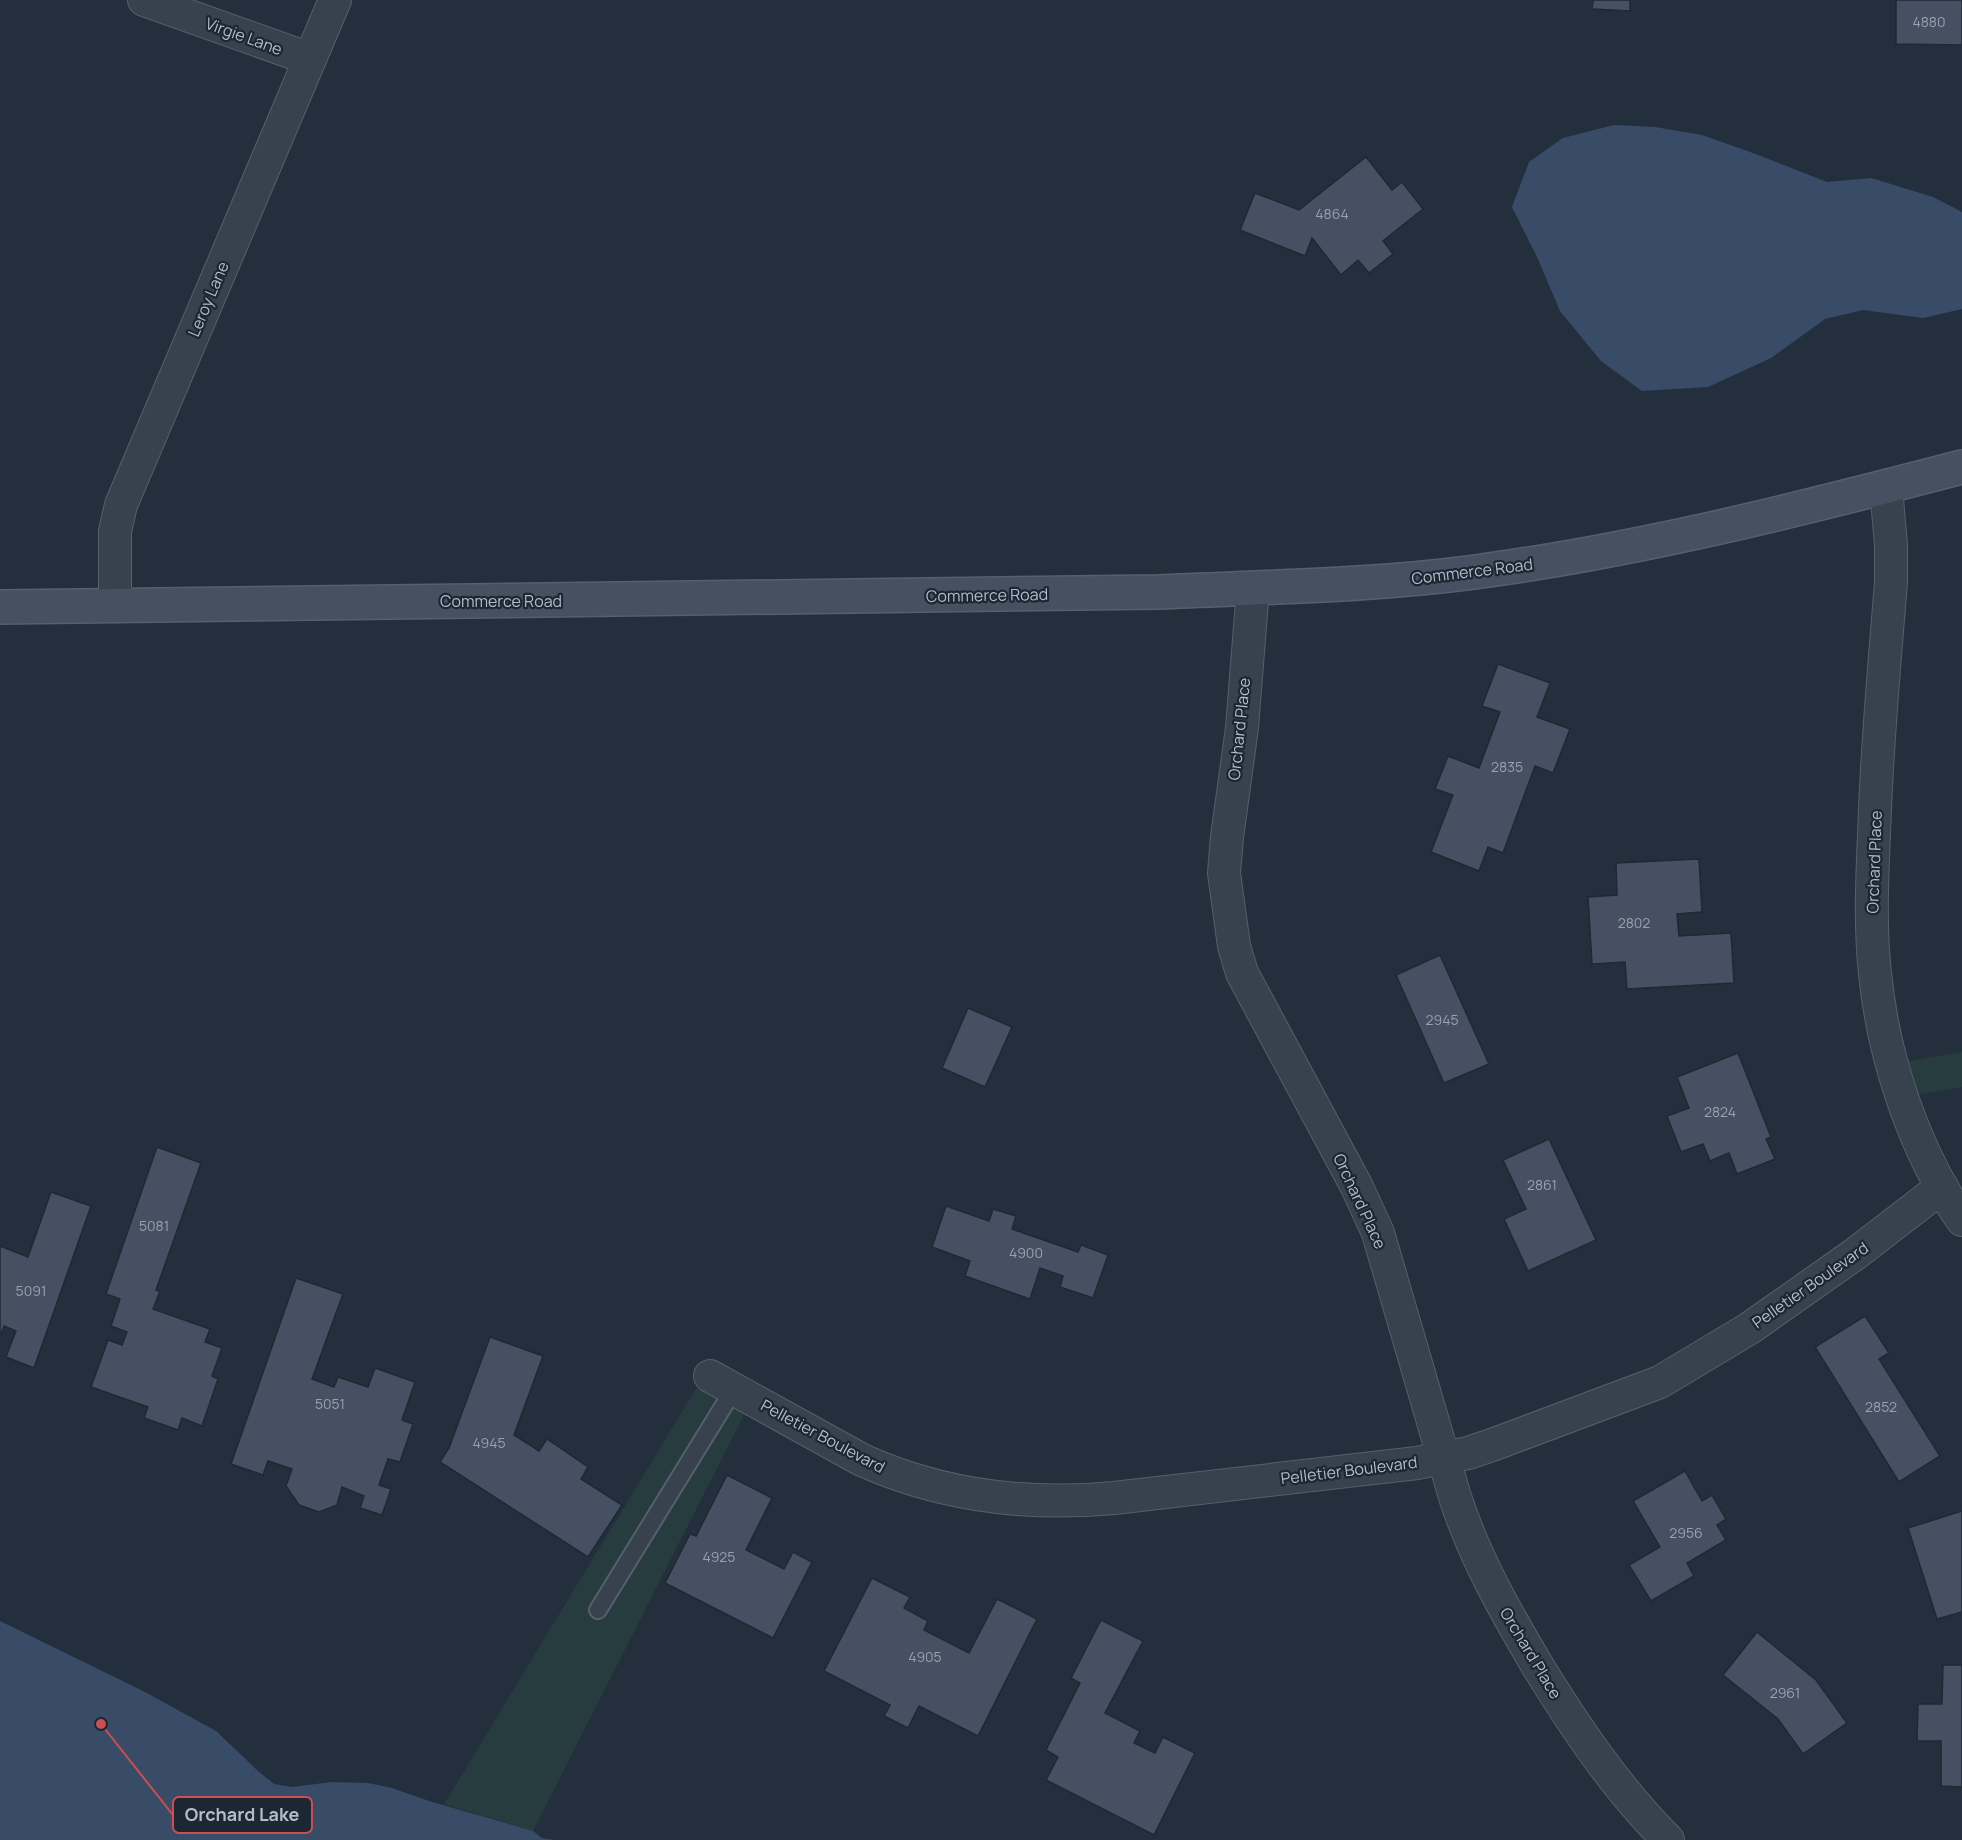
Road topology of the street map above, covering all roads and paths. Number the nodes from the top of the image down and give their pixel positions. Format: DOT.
graph roads {
  1 [pos="144,0"];
  2 [pos="334,0"];
  3 [pos="310,59"];
  4 [pos="1962,467"];
  5 [pos="1886,487"];
  6 [pos="1253,588"];
  7 [pos="115,605"];
  8 [pos="0,606"];
  9 [pos="1941,1187"];
  10 [pos="1962,1220"];
  11 [pos="722,1383"];
  12 [pos="1442,1458"];
  13 [pos="598,1610"];
  14 [pos="1668,1840"];
  1 -- 3 [label="street, Virgie Lane"];
  2 -- 3 [label="street, Leroy Lane"];
  3 -- 7 [label="street, Leroy Lane"];
  4 -- 5 [label="main road, Commerce Road"];
  5 -- 6 [label="main road, Commerce Road"];
  5 -- 9 [label="street, Orchard Place"];
  6 -- 7 [label="main road, Commerce Road"];
  6 -- 12 [label="street, Orchard Place"];
  7 -- 8 [label="main road, Commerce Road"];
  9 -- 10 [label="street, Orchard Place"];
  9 -- 12 [label="street, Pelletier Boulevard"];
  11 -- 12 [label="street, Pelletier Boulevard"];
  11 -- 13 [label="lane"];
  12 -- 14 [label="street, Orchard Place"];
}
